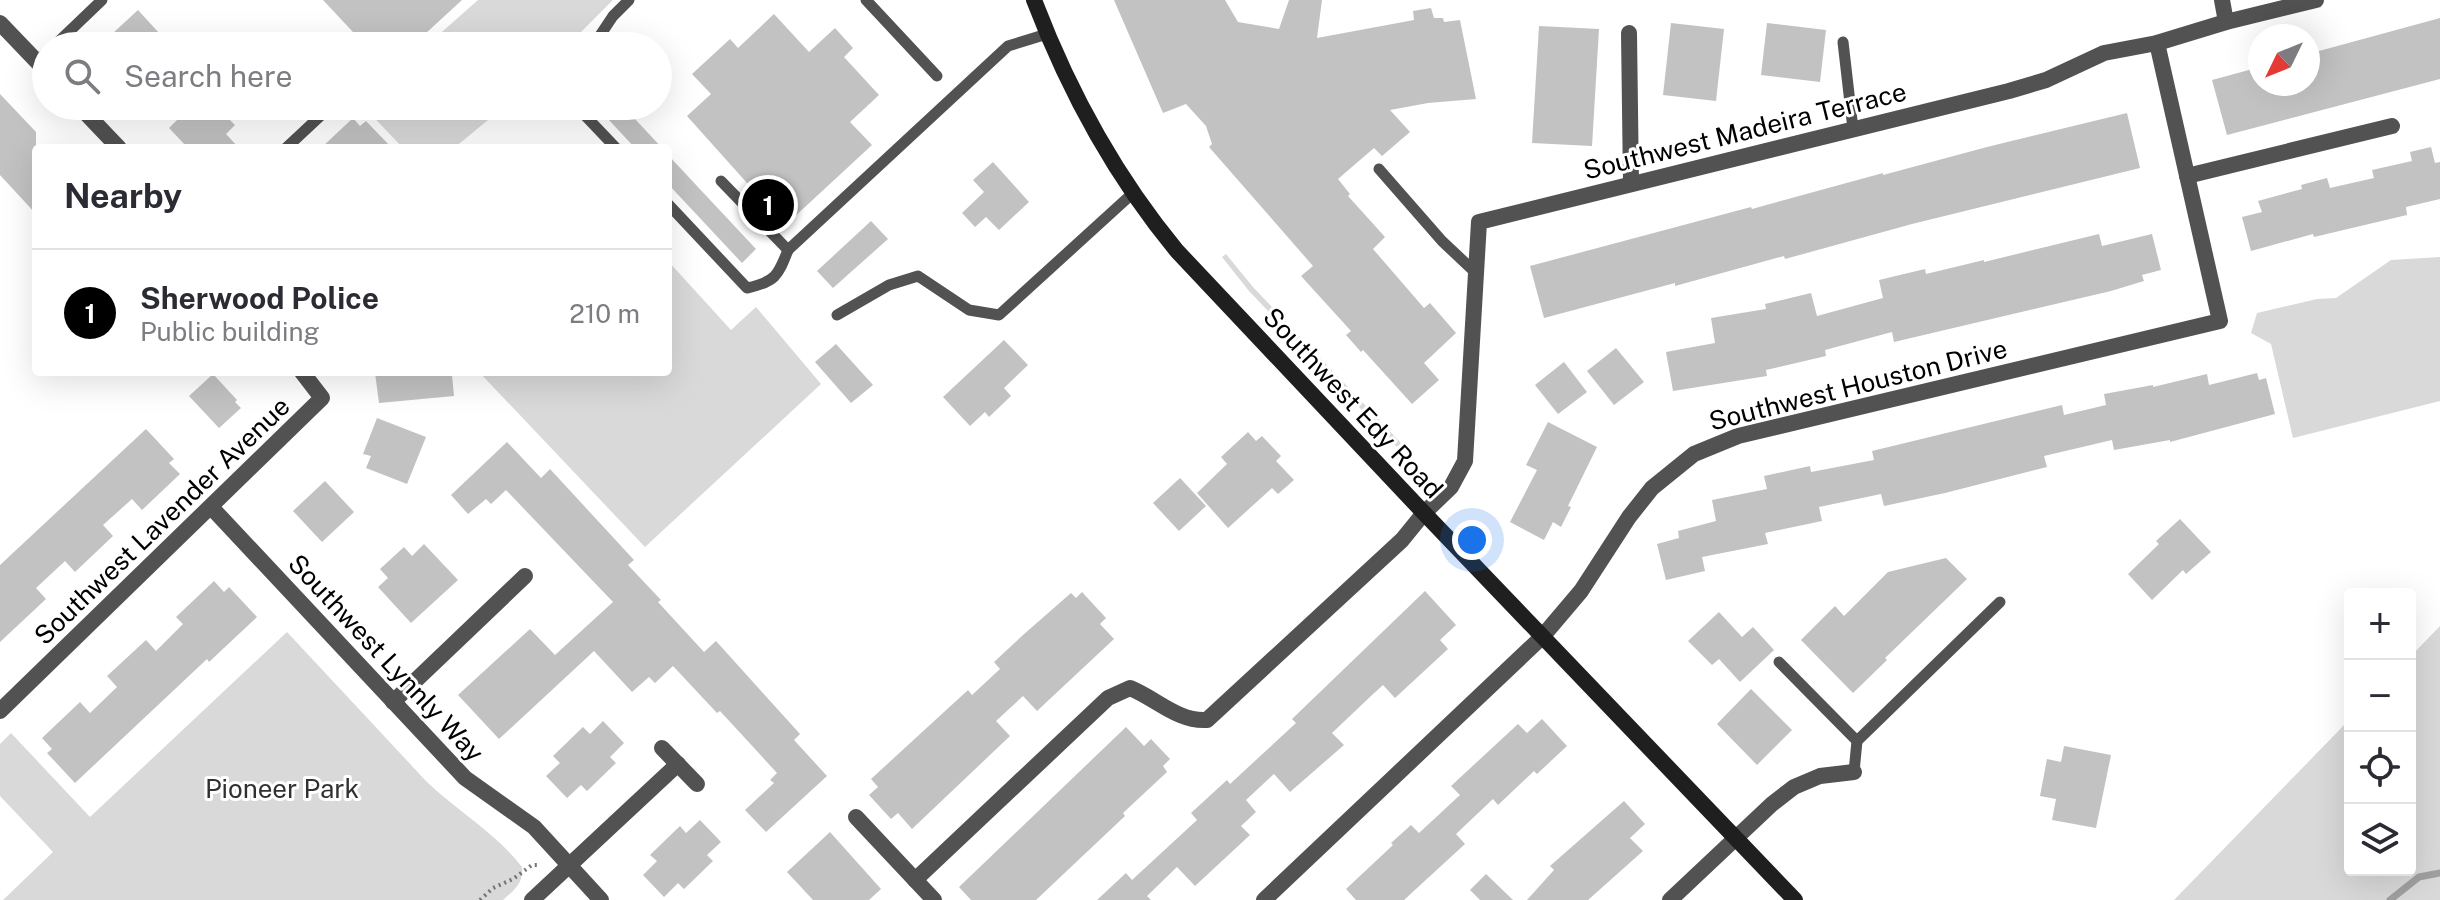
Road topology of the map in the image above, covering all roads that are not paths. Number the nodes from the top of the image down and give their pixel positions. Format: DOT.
graph roads {
  1 [pos="102,0"];
  2 [pos="629,0"];
  3 [pos="866,0"];
  4 [pos="1034,0"];
  5 [pos="2222,0"];
  6 [pos="2316,0"];
  7 [pos="2226,22"];
  8 [pos="0,23"];
  9 [pos="69,32"];
  10 [pos="602,32"];
  11 [pos="1629,33"];
  12 [pos="1047,34"];
  13 [pos="1843,42"];
  14 [pos="2157,43"];
  15 [pos="32,52"];
  16 [pos="937,76"];
  17 [pos="92,120"];
  18 [pos="316,120"];
  19 [pos="589,120"];
  20 [pos="2392,126"];
  21 [pos="1853,129"];
  22 [pos="115,144"];
  23 [pos="290,144"];
  24 [pos="612,144"];
  25 [pos="1379,169"];
  26 [pos="2187,176"];
  27 [pos="721,181"];
  28 [pos="1631,184"];
  29 [pos="1133,193"];
  30 [pos="672,208"];
  31 [pos="788,250"];
  32 [pos="1477,274"];
  33 [pos="837,315"];
  34 [pos="305,376"];
  35 [pos="212,508"];
  36 [pos="1424,513"];
  37 [pos="525,576"];
  38 [pos="2000,602"];
  39 [pos="1542,637"];
  40 [pos="1779,662"];
  41 [pos="393,702"];
  42 [pos="0,711"];
  43 [pos="1857,741"];
  44 [pos="662,748"];
  45 [pos="678,764"];
  46 [pos="1854,772"];
  47 [pos="697,784"];
  48 [pos="856,817"];
  49 [pos="1737,839"];
  50 [pos="569,865"];
  51 [pos="915,880"];
  52 [pos="532,900"];
  53 [pos="601,900"];
  54 [pos="934,900"];
  55 [pos="1264,900"];
  56 [pos="1670,900"];
  57 [pos="1795,900"];
  1 -- 9 [label="lane"];
  2 -- 10 [label="lane"];
  3 -- 16 [label="lane"];
  4 -- 12 [label="main road, Southwest Edy Road"];
  5 -- 7 [label="street"];
  6 -- 7 [label="street, Southwest Madeira Terrace"];
  7 -- 14 [label="street, Southwest Madeira Terrace"];
  8 -- 15 [label="street"];
  11 -- 28 [label="street"];
  12 -- 29 [label="main road, Southwest Edy Road"];
  12 -- 31 [label="lane"];
  13 -- 21 [label="lane"];
  14 -- 21 [label="street, Southwest Madeira Terrace"];
  14 -- 26 [label="street"];
  17 -- 22 [label="street"];
  18 -- 23 [label="lane"];
  19 -- 24 [label="lane"];
  20 -- 26 [label="street"];
  21 -- 28 [label="street, Southwest Madeira Terrace"];
  25 -- 32 [label="lane"];
  26 -- 39 [label="street, Southwest Houston Drive"];
  27 -- 31 [label="lane"];
  28 -- 32 [label="street, Southwest Madeira Terrace"];
  29 -- 33 [label="lane"];
  29 -- 36 [label="main road, Southwest Edy Road"];
  30 -- 31 [label="lane"];
  32 -- 36 [label="street, Southwest Madeira Terrace"];
  34 -- 35 [label="street, Southwest Lavender Avenue"];
  35 -- 41 [label="street, Southwest Lynnly Way"];
  35 -- 42 [label="street, Southwest Lavender Avenue"];
  36 -- 39 [label="main road, Southwest Edy Road"];
  36 -- 51 [label="street, Southwest Madeira Terrace"];
  37 -- 41 [label="street"];
  38 -- 43 [label="lane"];
  39 -- 49 [label="main road, Southwest Edy Road"];
  39 -- 55 [label="street, Southwest Houston Drive"];
  40 -- 43 [label="lane"];
  41 -- 50 [label="street, Southwest Lynnly Way"];
  43 -- 46 [label="lane"];
  44 -- 45 [label="street"];
  45 -- 47 [label="street"];
  45 -- 50 [label="street"];
  46 -- 49 [label="street"];
  48 -- 51 [label="street"];
  49 -- 56 [label="street"];
  49 -- 57 [label="main road, Southwest Edy Road"];
  50 -- 52 [label="street"];
  50 -- 53 [label="street, Southwest Lynnly Way"];
  51 -- 54 [label="street"];
}
